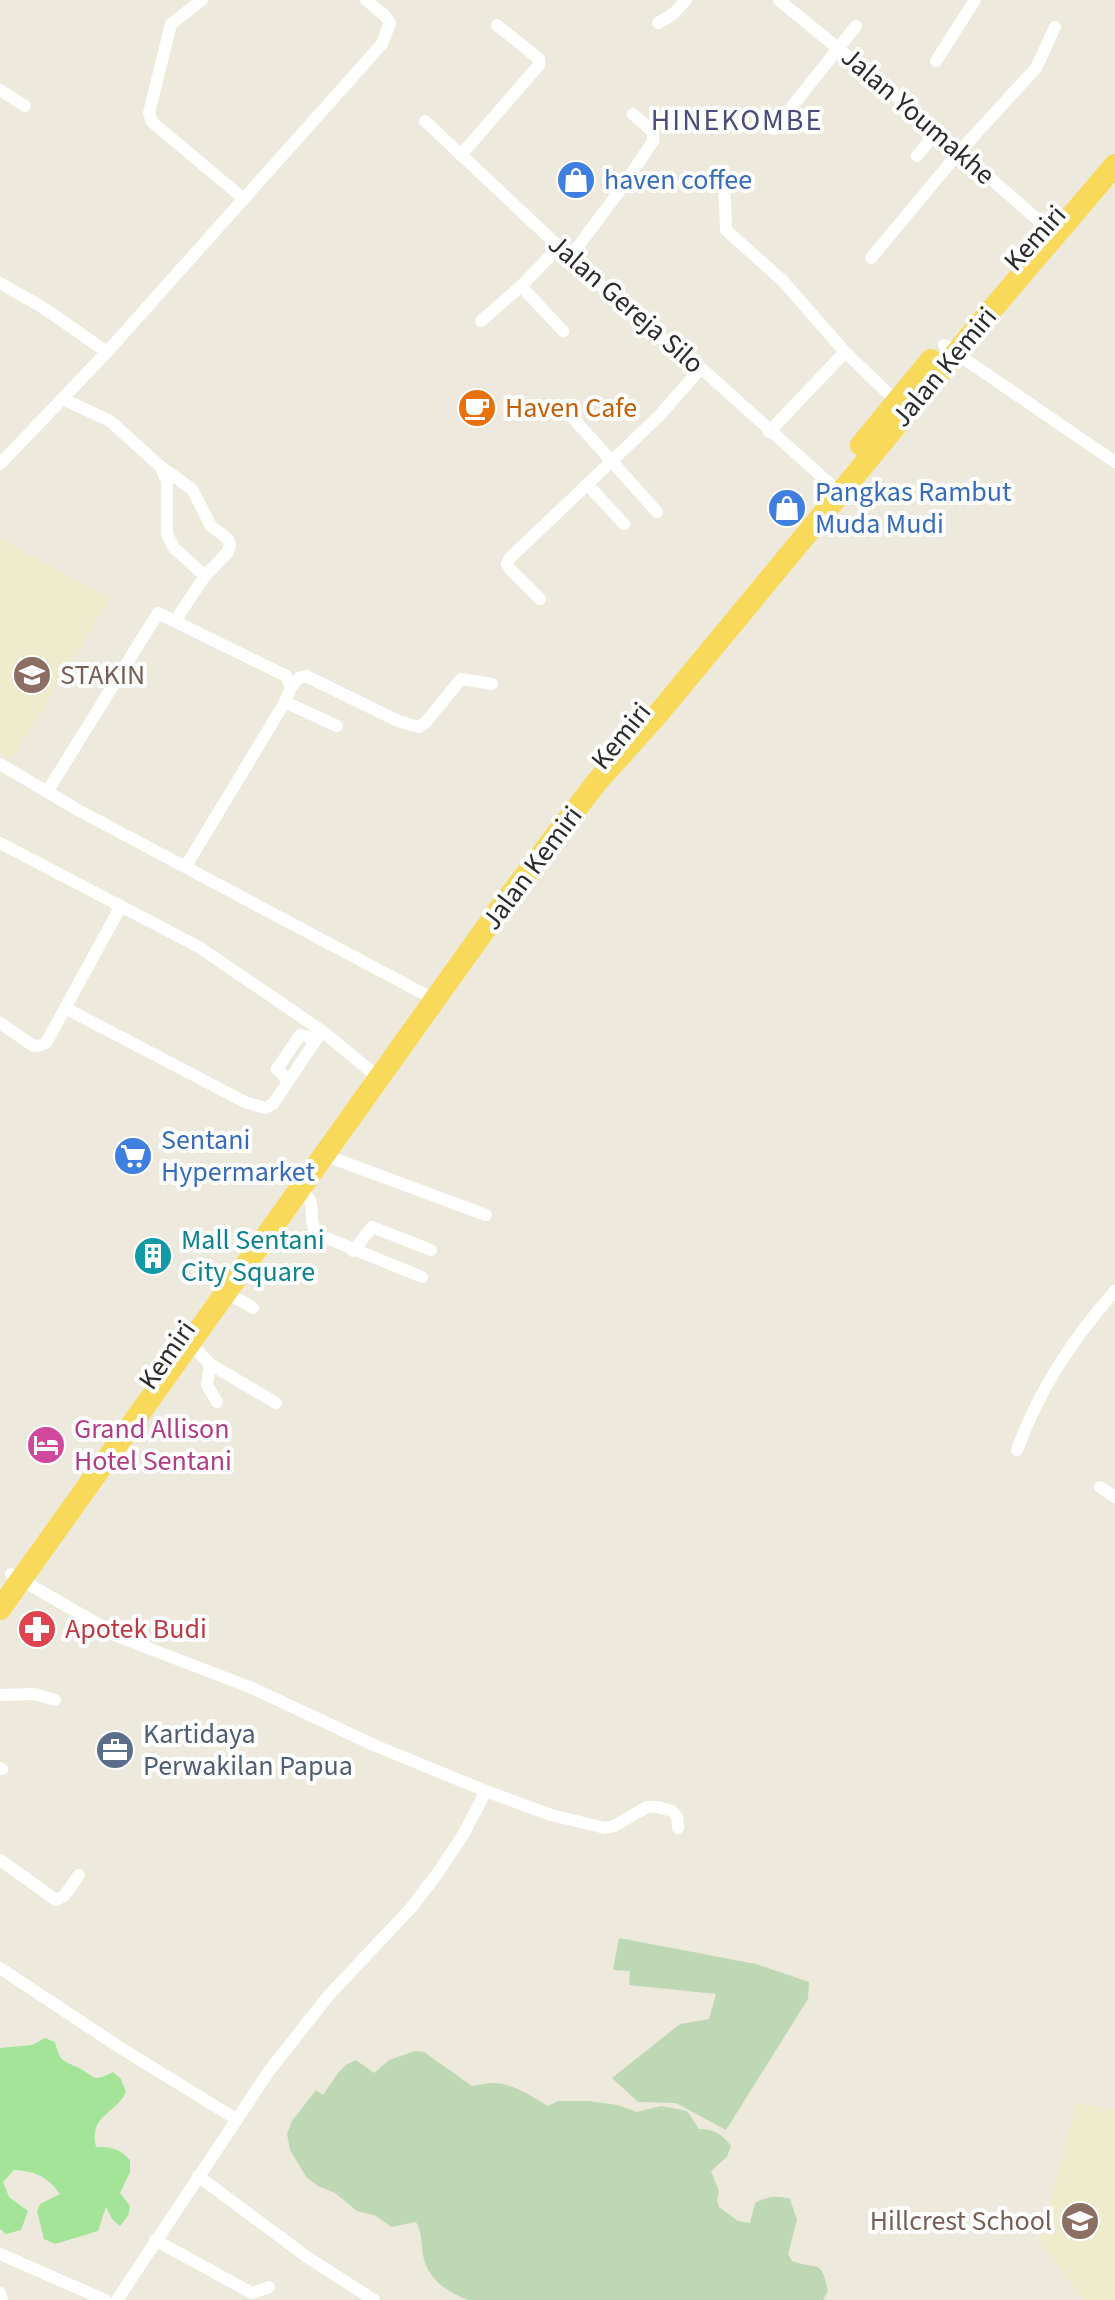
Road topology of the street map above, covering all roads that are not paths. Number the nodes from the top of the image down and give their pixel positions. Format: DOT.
graph roads {
  1 [pos="202,0"];
  2 [pos="366,0"];
  3 [pos="686,0"];
  4 [pos="779,0"];
  5 [pos="975,0"];
  6 [pos="658,23"];
  7 [pos="497,25"];
  8 [pos="856,26"];
  9 [pos="1055,27"];
  10 [pos="839,48"];
  11 [pos="936,61"];
  12 [pos="0,90"];
  13 [pos="25,106"];
  14 [pos="633,114"];
  15 [pos="425,121"];
  16 [pos="774,129"];
  17 [pos="937,131"];
  18 [pos="1115,148"];
  19 [pos="960,151"];
  20 [pos="461,155"];
  21 [pos="917,156"];
  22 [pos="1115,165"];
  23 [pos="724,181"];
  24 [pos="244,199"];
  25 [pos="1050,231"];
  26 [pos="560,246"];
  27 [pos="570,257"];
  28 [pos="871,258"];
  29 [pos="0,283"];
  30 [pos="521,286"];
  31 [pos="481,321"];
  32 [pos="563,331"];
  33 [pos="111,347"];
  34 [pos="949,349"];
  35 [pos="845,352"];
  36 [pos="701,368"];
  37 [pos="63,399"];
  38 [pos="895,400"];
  39 [pos="573,418"];
  40 [pos="769,432"];
  41 [pos="611,462"];
  42 [pos="1115,462"];
  43 [pos="0,464"];
  44 [pos="160,466"];
  45 [pos="587,484"];
  46 [pos="830,484"];
  47 [pos="657,512"];
  48 [pos="624,524"];
  49 [pos="205,576"];
  50 [pos="540,599"];
  51 [pos="175,621"];
  52 [pos="492,684"];
  53 [pos="291,687"];
  54 [pos="285,702"];
  55 [pos="337,726"];
  56 [pos="0,764"];
  57 [pos="47,792"];
  58 [pos="0,843"];
  59 [pos="186,866"];
  60 [pos="121,906"];
  61 [pos="424,994"];
  62 [pos="67,1009"];
  63 [pos="0,1023"];
  64 [pos="319,1035"];
  65 [pos="374,1074"];
  66 [pos="324,1155"];
  67 [pos="299,1189"];
  68 [pos="486,1215"];
  69 [pos="431,1250"];
  70 [pos="353,1251"];
  71 [pos="422,1277"];
  72 [pos="1115,1291"];
  73 [pos="226,1292"];
  74 [pos="253,1308"];
  75 [pos="190,1343"];
  76 [pos="210,1364"];
  77 [pos="217,1402"];
  78 [pos="276,1403"];
  79 [pos="1017,1450"];
  80 [pos="1100,1487"];
  81 [pos="1115,1497"];
  82 [pos="11,1581"];
  83 [pos="0,1609"];
  84 [pos="0,1695"];
  85 [pos="55,1700"];
  86 [pos="486,1791"];
  87 [pos="678,1828"];
  88 [pos="0,1860"];
  89 [pos="79,1875"];
  90 [pos="0,1968"];
  91 [pos="236,2119"];
  92 [pos="198,2176"];
  93 [pos="155,2240"];
  94 [pos="0,2254"];
  95 [pos="269,2287"];
  96 [pos="0,2293"];
  97 [pos="2,2300"];
  98 [pos="105,2300"];
  99 [pos="117,2300"];
  100 [pos="374,2300"];
  1 -- 24 [label="street"];
  2 -- 24 [label="street"];
  3 -- 6 [label="street"];
  4 -- 10 [label="street, Jalan Youmakhe"];
  5 -- 11 [label="street"];
  7 -- 20 [label="street"];
  8 -- 10 [label="street"];
  9 -- 19 [label="street"];
  10 -- 16 [label="street"];
  10 -- 17 [label="street, Jalan Youmakhe"];
  12 -- 13 [label="street"];
  14 -- 27 [label="street"];
  15 -- 20 [label="street, Jalan Gereja Silo"];
  17 -- 19 [label="street, Jalan Youmakhe"];
  17 -- 21 [label="street"];
  18 -- 25 [label="highway, Kemiri"];
  19 -- 25 [label="street, Jalan Youmakhe"];
  19 -- 28 [label="street"];
  20 -- 26 [label="street, Jalan Gereja Silo"];
  22 -- 25 [label="highway"];
  23 -- 35 [label="street"];
  24 -- 33 [label="street"];
  25 -- 34 [label="highway, Kemiri"];
  26 -- 27 [label="street, Jalan Gereja Silo"];
  26 -- 30 [label="street"];
  27 -- 36 [label="street, Jalan Gereja Silo"];
  29 -- 33 [label="street"];
  30 -- 31 [label="street"];
  30 -- 32 [label="street"];
  33 -- 37 [label="street"];
  34 -- 38 [label="highway, Kemiri"];
  34 -- 42 [label="street"];
  34 -- 65 [label="highway, Jalan Kemiri"];
  35 -- 38 [label="street"];
  35 -- 40 [label="street"];
  36 -- 40 [label="street, Jalan Gereja Silo"];
  36 -- 41 [label="street"];
  37 -- 43 [label="street"];
  37 -- 44 [label="street"];
  38 -- 46 [label="highway, Kemiri"];
  39 -- 41 [label="street"];
  40 -- 46 [label="street, Jalan Gereja Silo"];
  41 -- 45 [label="street"];
  41 -- 47 [label="street"];
  44 -- 49 [label="street"];
  44 -- 49 [label="street"];
  45 -- 48 [label="street"];
  45 -- 50 [label="street"];
  46 -- 61 [label="highway, Kemiri"];
  49 -- 51 [label="street"];
  51 -- 53 [label="street"];
  51 -- 57 [label="street"];
  52 -- 53 [label="street"];
  53 -- 54 [label="street"];
  54 -- 55 [label="street"];
  54 -- 59 [label="street"];
  56 -- 57 [label="street"];
  57 -- 59 [label="street"];
  58 -- 60 [label="street"];
  59 -- 61 [label="street"];
  60 -- 62 [label="street"];
  60 -- 64 [label="street"];
  61 -- 65 [label="highway, Kemiri"];
  62 -- 63 [label="street"];
  62 -- 64 [label="street"];
  64 -- 65 [label="street"];
  65 -- 66 [label="highway, Jalan Kemiri"];
  65 -- 82 [label="highway, Kemiri"];
  66 -- 67 [label="highway, Jalan Kemiri"];
  66 -- 68 [label="street"];
  67 -- 70 [label="street"];
  67 -- 73 [label="highway, Jalan Kemiri"];
  69 -- 70 [label="street"];
  70 -- 71 [label="street"];
  72 -- 79 [label="street"];
  73 -- 74 [label="street"];
  73 -- 75 [label="highway, Jalan Kemiri"];
  75 -- 76 [label="street"];
  75 -- 82 [label="highway, Jalan Kemiri"];
  76 -- 77 [label="street"];
  76 -- 78 [label="street"];
  80 -- 81 [label="street"];
  82 -- 83 [label="highway, Jalan Kemiri"];
  82 -- 86 [label="street"];
  84 -- 85 [label="street"];
  86 -- 87 [label="street"];
  86 -- 91 [label="street"];
  88 -- 89 [label="street"];
  90 -- 91 [label="street"];
  91 -- 92 [label="street"];
  92 -- 93 [label="street"];
  92 -- 100 [label="street"];
  93 -- 95 [label="street"];
  93 -- 99 [label="street"];
  94 -- 98 [label="street"];
  96 -- 97 [label="street"];
}
